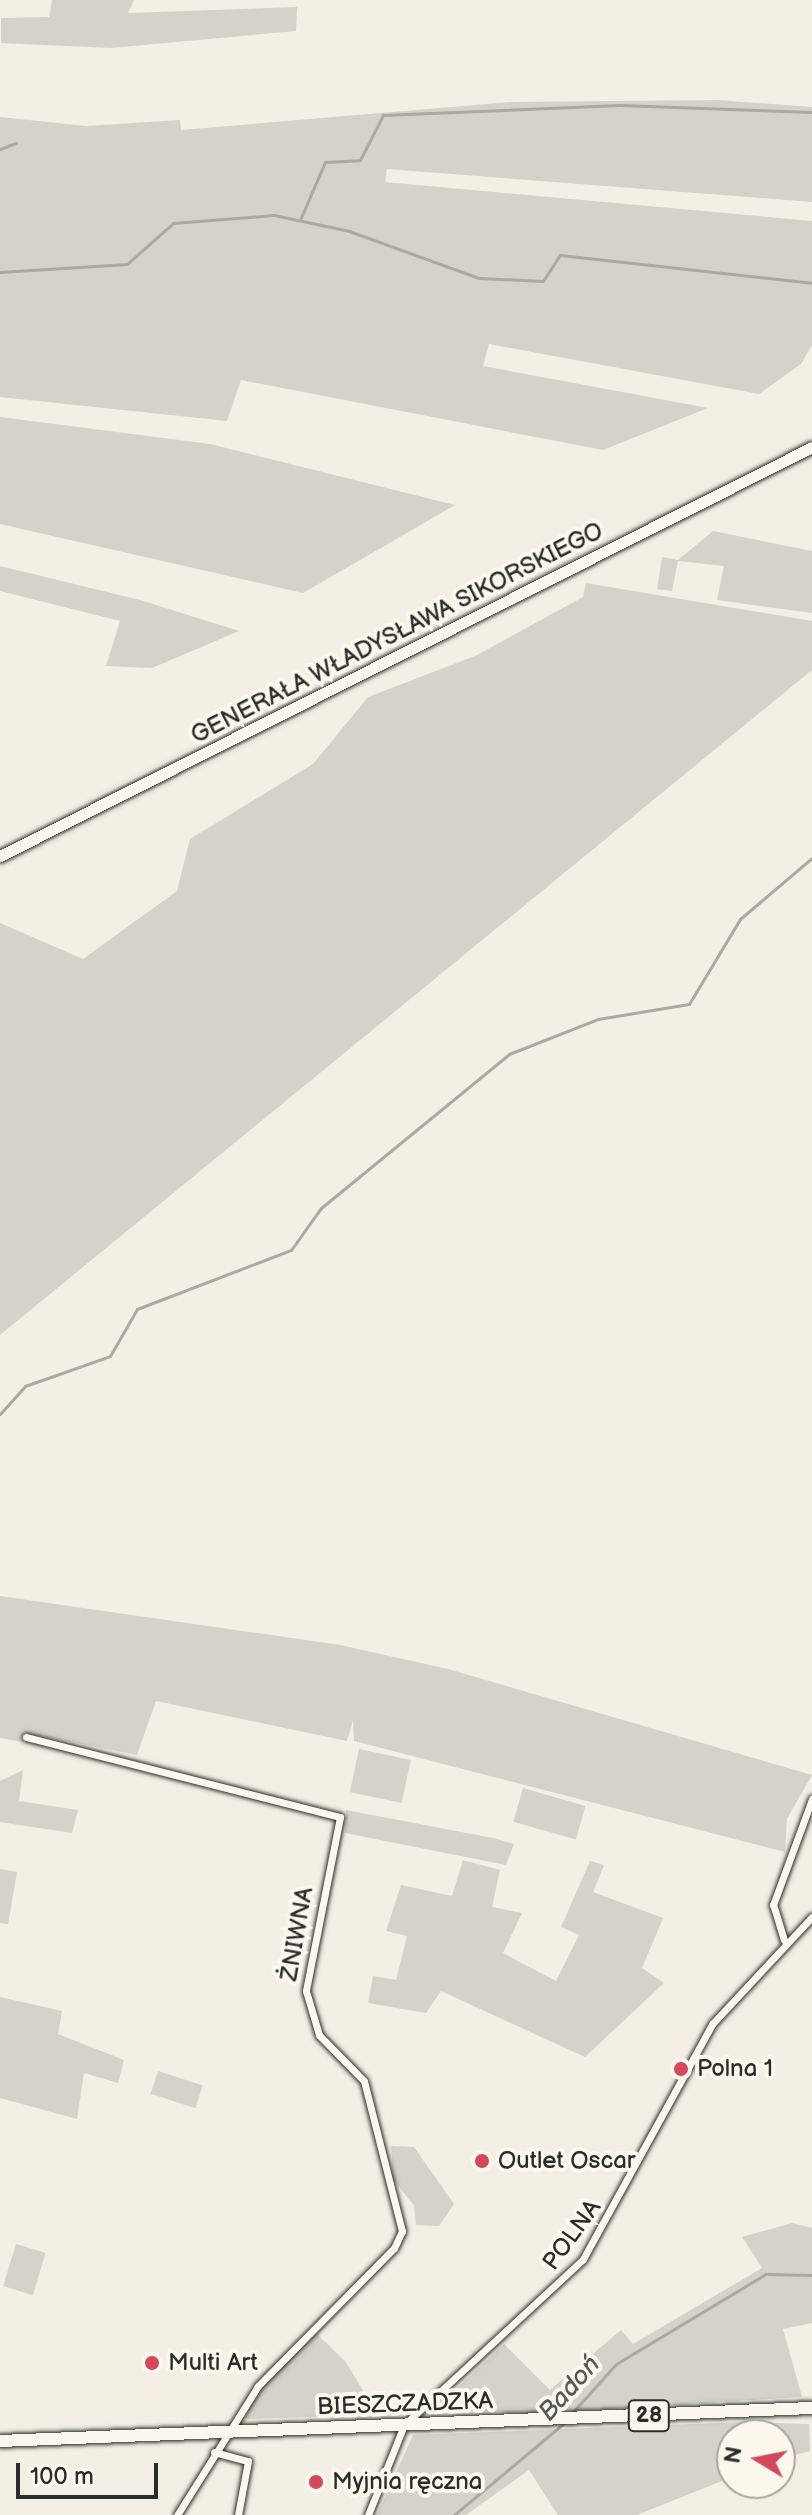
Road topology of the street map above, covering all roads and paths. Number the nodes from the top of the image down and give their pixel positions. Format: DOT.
graph roads {
  1 [pos="812,447"];
  2 [pos="0,856"];
  3 [pos="26,1737"];
  4 [pos="812,1799"];
  5 [pos="812,1917"];
  6 [pos="784,1940"];
  7 [pos="812,2408"];
  8 [pos="404,2425"];
  9 [pos="224,2432"];
  10 [pos="0,2441"];
  11 [pos="214,2452"];
  12 [pos="371,2503"];
  13 [pos="177,2515"];
  14 [pos="238,2515"];
  15 [pos="359,2515"];
  16 [pos="368,2515"];
  1 -- 2 [label="street, GENERAŁA WŁADYSŁAWA SIKORSKIEGO"];
  3 -- 9 [label="street, ŻNIWNA"];
  4 -- 6 [label="street"];
  5 -- 6 [label="street, POLNA"];
  6 -- 8 [label="street, POLNA"];
  7 -- 8 [label="main road, BIESZCZADZKA / 28"];
  8 -- 9 [label="main road, BIESZCZADZKA / 28"];
  8 -- 12 [label="street"];
  9 -- 10 [label="main road, BIESZCZADZKA / 28"];
  9 -- 11 [label="street"];
  11 -- 13 [label="street"];
  11 -- 14 [label="street"];
  12 -- 15 [label="street"];
  12 -- 16 [label="street"];
}
